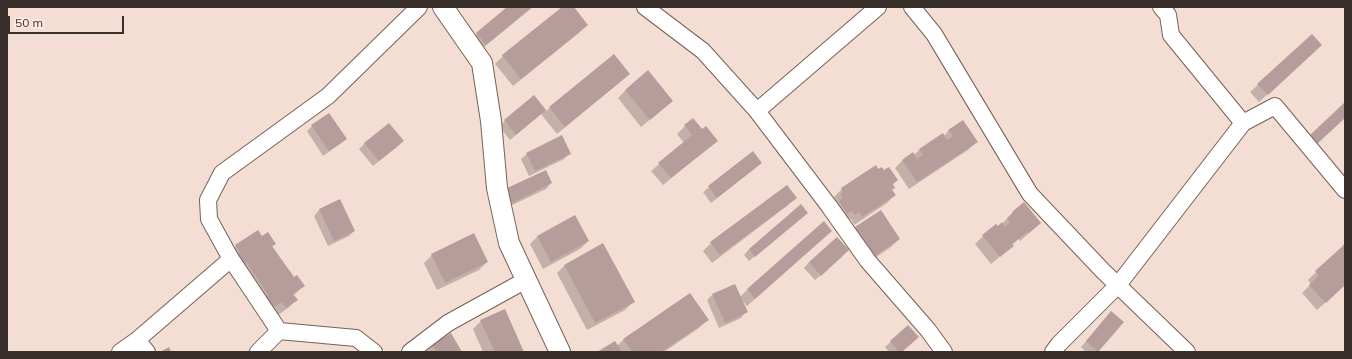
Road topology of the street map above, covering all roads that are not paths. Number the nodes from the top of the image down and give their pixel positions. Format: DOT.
graph roads {
  1 [pos="419,7"];
  2 [pos="443,7"];
  3 [pos="645,7"];
  4 [pos="878,7"];
  5 [pos="912,7"];
  6 [pos="1161,7"];
  7 [pos="757,110"];
  8 [pos="1243,123"];
  9 [pos="1345,190"];
  10 [pos="231,259"];
  11 [pos="526,280"];
  12 [pos="1118,285"];
  13 [pos="280,332"];
  14 [pos="142,346"];
  15 [pos="120,352"];
  16 [pos="258,352"];
  17 [pos="374,352"];
  18 [pos="410,352"];
  19 [pos="560,352"];
  20 [pos="944,352"];
  21 [pos="1053,352"];
  22 [pos="1187,352"];
  1 -- 10 [label="street"];
  2 -- 11 [label="street"];
  3 -- 7 [label="street"];
  4 -- 7 [label="street"];
  5 -- 12 [label="street"];
  6 -- 8 [label="street"];
  7 -- 20 [label="street"];
  8 -- 9 [label="street"];
  8 -- 12 [label="street"];
  10 -- 13 [label="street"];
  10 -- 14 [label="street"];
  11 -- 18 [label="street"];
  11 -- 19 [label="street"];
  12 -- 21 [label="street"];
  12 -- 22 [label="street"];
  13 -- 16 [label="street"];
  13 -- 17 [label="street"];
  14 -- 15 [label="street"];
}
